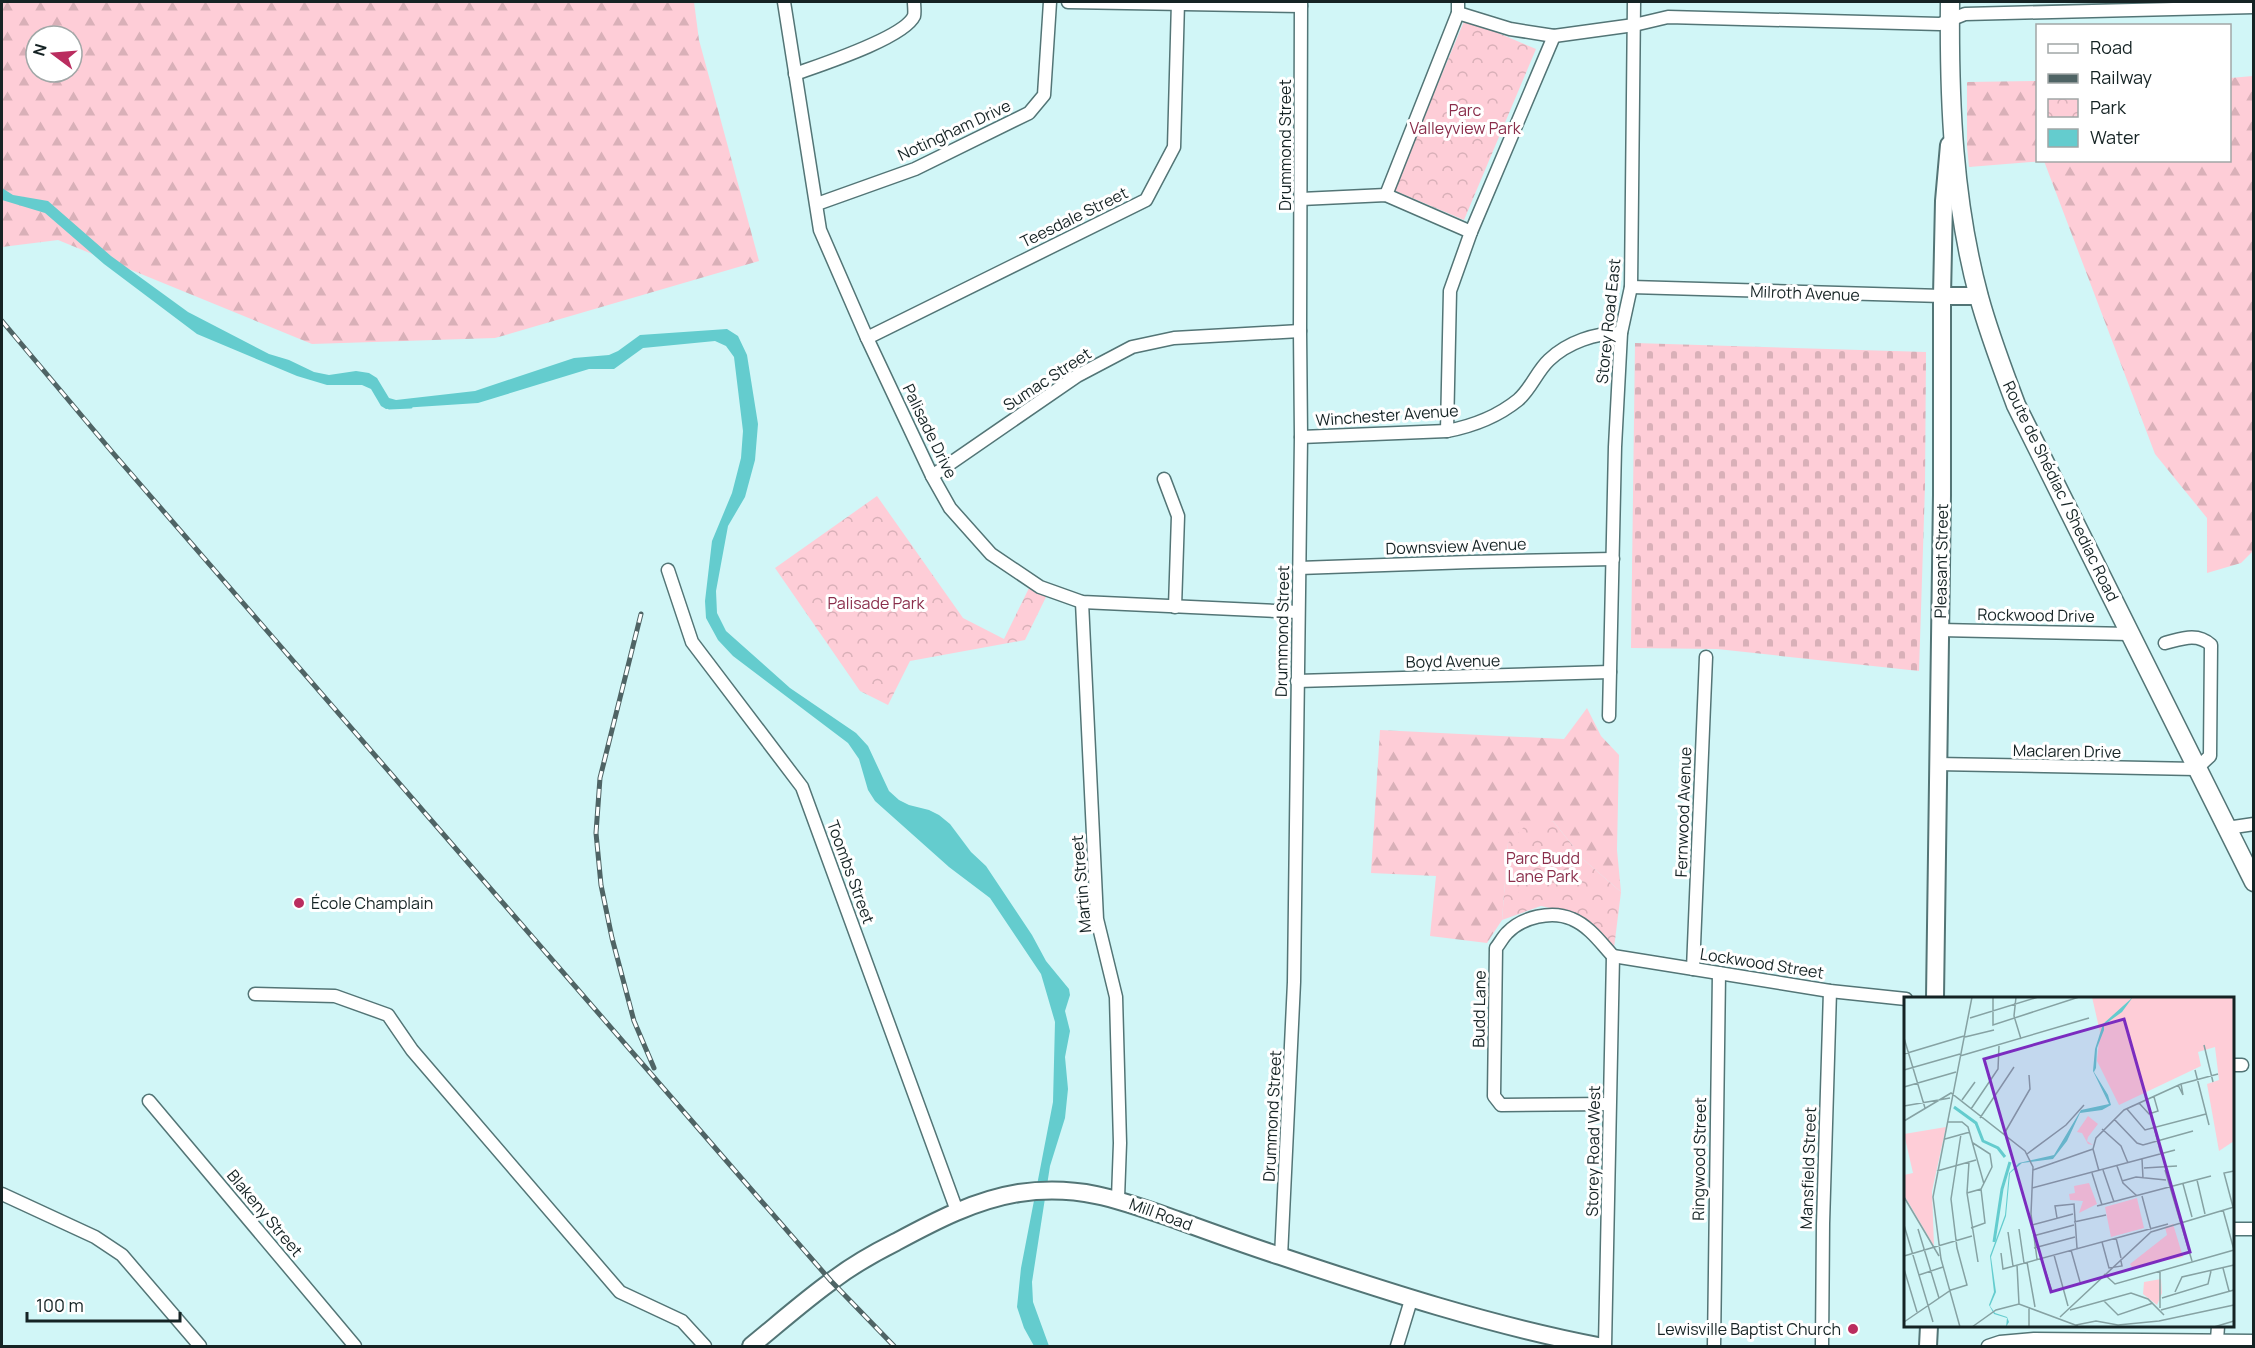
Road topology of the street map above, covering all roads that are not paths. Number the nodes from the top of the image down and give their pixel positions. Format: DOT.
graph roads {
  1 [pos="784,2"];
  2 [pos="914,2"];
  3 [pos="1050,2"];
  4 [pos="1068,2"];
  5 [pos="1178,2"];
  6 [pos="1634,2"];
  7 [pos="1301,4"];
  8 [pos="1458,7"];
  9 [pos="2253,7"];
  10 [pos="1950,10"];
  11 [pos="1634,25"];
  12 [pos="1554,36"];
  13 [pos="795,74"];
  14 [pos="1951,123"];
  15 [pos="1386,195"];
  16 [pos="1301,199"];
  17 [pos="817,204"];
  18 [pos="1470,232"];
  19 [pos="1631,287"];
  20 [pos="1942,296"];
  21 [pos="1979,296"];
  22 [pos="1300,331"];
  23 [pos="1621,333"];
  24 [pos="867,338"];
  25 [pos="1447,431"];
  26 [pos="1301,437"];
  27 [pos="932,476"];
  28 [pos="1164,479"];
  29 [pos="1613,560"];
  30 [pos="1299,568"];
  31 [pos="668,570"];
  32 [pos="1082,602"];
  33 [pos="1175,607"];
  34 [pos="1298,612"];
  35 [pos="1940,630"];
  36 [pos="2130,634"];
  37 [pos="2165,643"];
  38 [pos="1706,657"];
  39 [pos="1610,672"];
  40 [pos="1297,681"];
  41 [pos="1609,716"];
  42 [pos="1937,764"];
  43 [pos="2196,769"];
  44 [pos="2253,824"];
  45 [pos="2227,828"];
  46 [pos="2253,882"];
  47 [pos="1613,956"];
  48 [pos="1693,969"];
  49 [pos="1719,973"];
  50 [pos="1830,991"];
  51 [pos="255,994"];
  52 [pos="1935,997"];
  53 [pos="1904,999"];
  54 [pos="149,1101"];
  55 [pos="1610,1104"];
  56 [pos="2,1194"];
  57 [pos="1118,1198"];
  58 [pos="957,1211"];
  59 [pos="2234,1229"];
  60 [pos="2253,1229"];
  61 [pos="1281,1257"];
  62 [pos="1411,1300"];
  63 [pos="1929,1327"];
  64 [pos="2218,1327"];
  65 [pos="2217,1340"];
  66 [pos="2253,1341"];
  67 [pos="200,1347"];
  68 [pos="355,1347"];
  69 [pos="705,1347"];
  70 [pos="751,1347"];
  71 [pos="1396,1347"];
  72 [pos="1598,1347"];
  73 [pos="1605,1347"];
  74 [pos="1714,1347"];
  75 [pos="1822,1347"];
  76 [pos="1928,1347"];
  77 [pos="1988,1347"];
  1 -- 13 [label="street, Palisade Drive"];
  2 -- 13 [label="street"];
  3 -- 17 [label="street, Notingham Drive"];
  4 -- 5 [label="street"];
  5 -- 7 [label="street"];
  5 -- 24 [label="street, Teesdale Street"];
  6 -- 11 [label="street, Storey Road East"];
  7 -- 16 [label="street, Drummond Street"];
  8 -- 12 [label="street"];
  8 -- 15 [label="street"];
  9 -- 10 [label="street"];
  10 -- 11 [label="street"];
  10 -- 14 [label="main road, Route de Shédiac / Shediac Road"];
  11 -- 12 [label="street"];
  11 -- 19 [label="street, Storey Road East"];
  12 -- 18 [label="street"];
  13 -- 17 [label="street, Palisade Drive"];
  14 -- 20 [label="street, Pleasant Street"];
  14 -- 21 [label="main road, Route de Shédiac / Shediac Road"];
  15 -- 16 [label="street"];
  15 -- 18 [label="street"];
  16 -- 22 [label="street, Drummond Street"];
  17 -- 24 [label="street, Palisade Drive"];
  18 -- 25 [label="street"];
  19 -- 20 [label="street, Milroth Avenue"];
  19 -- 23 [label="street, Storey Road East"];
  20 -- 21 [label="street, Milroth Avenue"];
  20 -- 35 [label="street, Pleasant Street"];
  21 -- 36 [label="main road, Route de Shédiac / Shediac Road"];
  22 -- 26 [label="street, Drummond Street"];
  22 -- 27 [label="street, Sumac Street"];
  23 -- 25 [label="street, Winchester Avenue"];
  23 -- 29 [label="street, Storey Road East"];
  24 -- 27 [label="street, Palisade Drive"];
  25 -- 26 [label="street, Winchester Avenue"];
  26 -- 30 [label="street, Drummond Street"];
  27 -- 32 [label="street, Palisade Drive"];
  28 -- 33 [label="street"];
  29 -- 30 [label="street, Downsview Avenue"];
  29 -- 39 [label="street, Storey Road East"];
  30 -- 34 [label="street, Drummond Street"];
  31 -- 58 [label="street, Toombs Street"];
  32 -- 33 [label="street, Palisade Drive"];
  32 -- 57 [label="street, Martin Street"];
  33 -- 34 [label="street, Palisade Drive"];
  34 -- 40 [label="street, Drummond Street"];
  35 -- 36 [label="street, Rockwood Drive"];
  35 -- 42 [label="street, Pleasant Street"];
  36 -- 43 [label="main road, Route de Shédiac / Shediac Road"];
  37 -- 43 [label="street"];
  38 -- 48 [label="street, Fernwood Avenue"];
  39 -- 40 [label="street, Boyd Avenue"];
  39 -- 41 [label="street, Storey Road East"];
  40 -- 61 [label="street, Drummond Street"];
  42 -- 43 [label="street, Maclaren Drive"];
  42 -- 52 [label="street, Pleasant Street"];
  43 -- 45 [label="main road, Route de Shédiac / Shediac Road"];
  44 -- 45 [label="street"];
  45 -- 46 [label="main road, Route de Shédiac / Shediac Road"];
  47 -- 48 [label="street, Lockwood Street"];
  47 -- 55 [label="street, Storey Road West"];
  47 -- 55 [label="street, Budd Lane"];
  48 -- 49 [label="street, Lockwood Street"];
  49 -- 50 [label="street, Lockwood Street"];
  49 -- 74 [label="street, Ringwood Street"];
  50 -- 53 [label="street, Lockwood Street"];
  50 -- 75 [label="street, Mansfield Street"];
  51 -- 69 [label="street"];
  54 -- 68 [label="street, Blakeny Street"];
  55 -- 73 [label="street, Storey Road West"];
  56 -- 67 [label="street"];
  57 -- 58 [label="street, Mill Road"];
  57 -- 61 [label="street, Mill Road"];
  58 -- 70 [label="street, Mill Road"];
  59 -- 60 [label="street"];
  61 -- 62 [label="street, Mill Road"];
  62 -- 71 [label="street"];
  62 -- 72 [label="street, Mill Road"];
  63 -- 76 [label="street"];
  64 -- 65 [label="street"];
  65 -- 66 [label="street"];
  65 -- 77 [label="street"];
}
